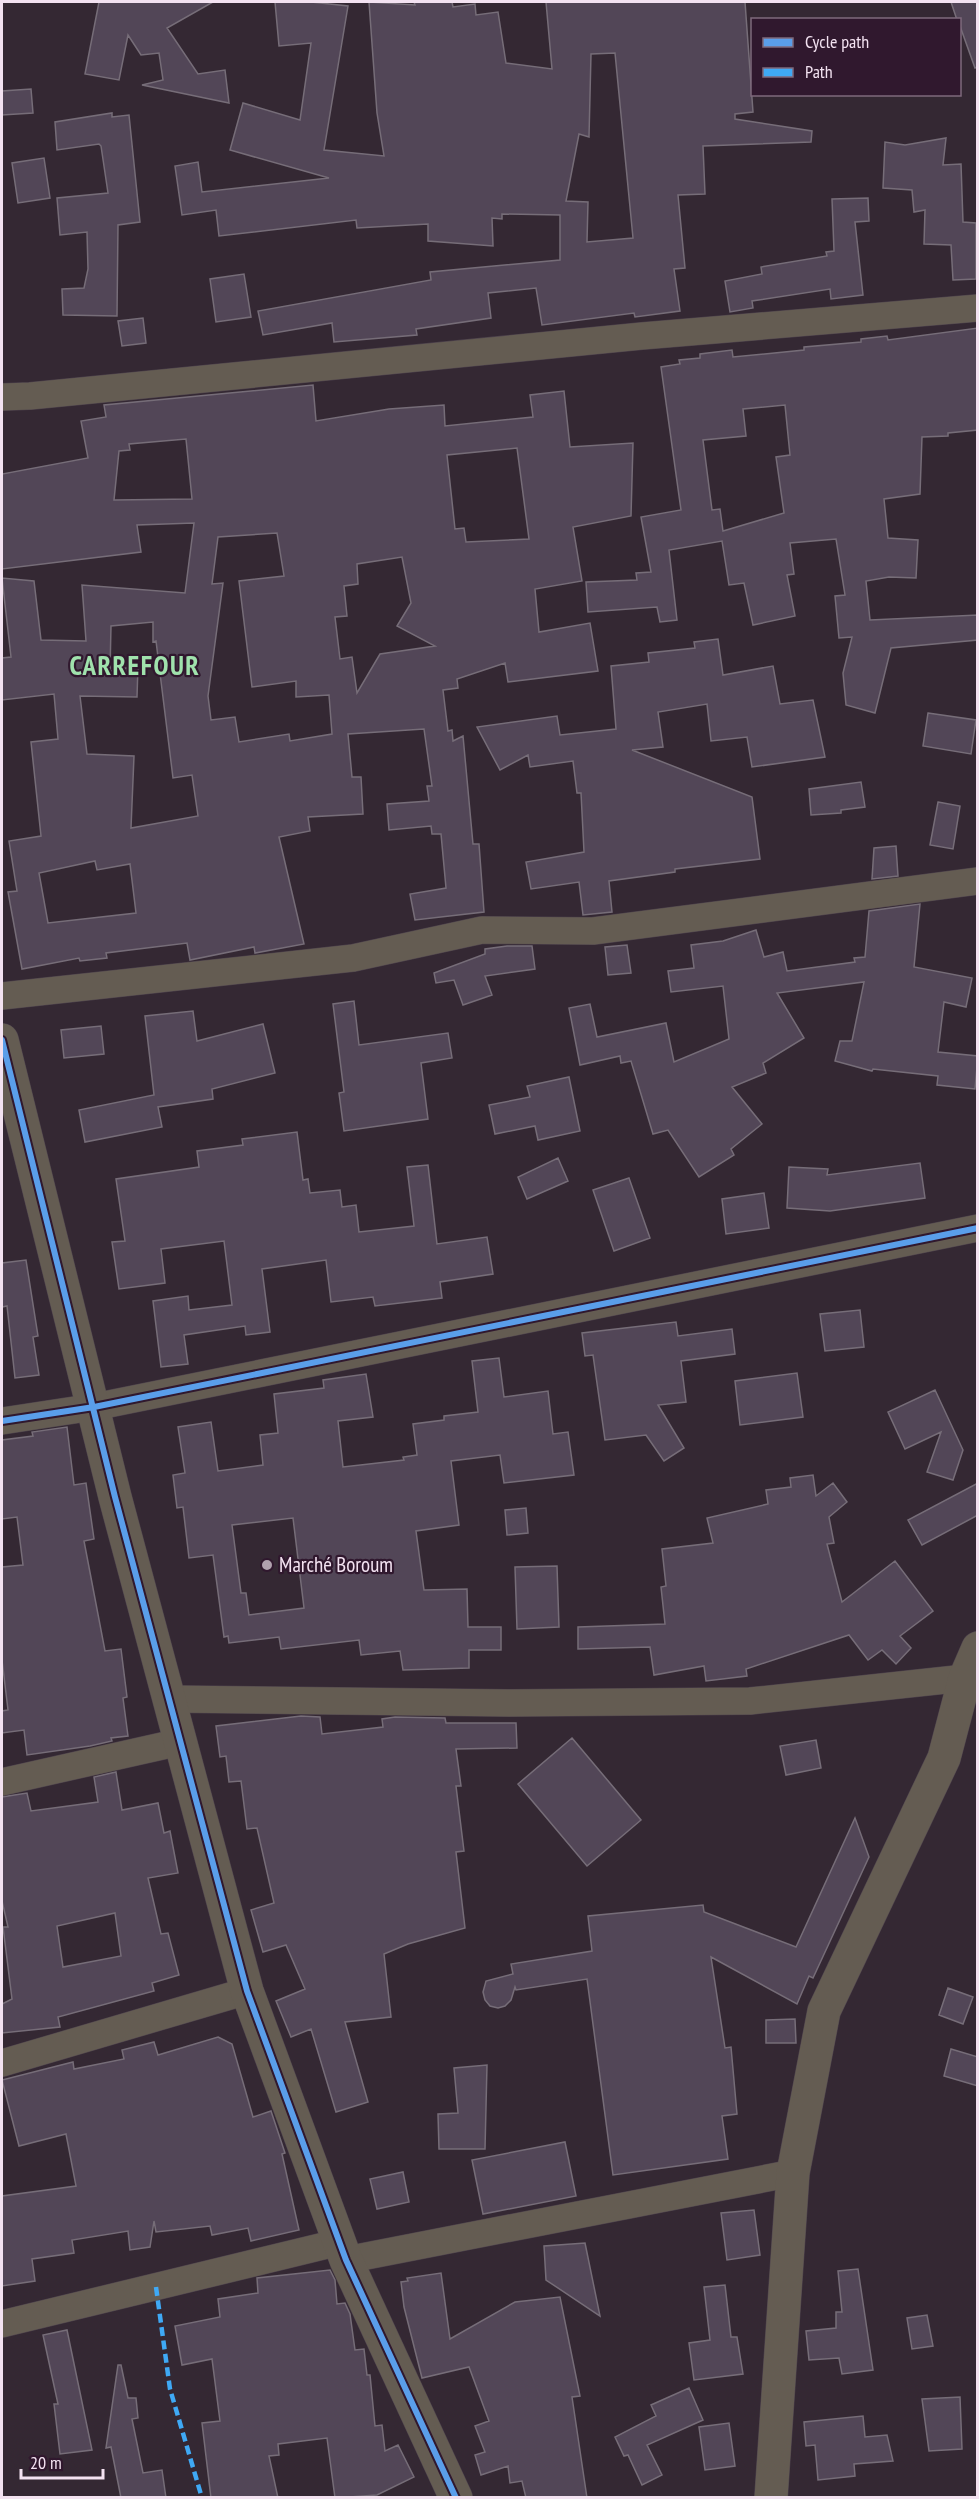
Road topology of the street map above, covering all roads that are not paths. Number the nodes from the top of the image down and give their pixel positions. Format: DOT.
graph roads {
  1 [pos="978,308"];
  2 [pos="2,396"];
  3 [pos="978,880"];
  4 [pos="2,996"];
  5 [pos="2,1040"];
  6 [pos="978,1228"];
  7 [pos="94,1407"];
  8 [pos="2,1421"];
  9 [pos="978,1648"];
  10 [pos="965,1678"];
  11 [pos="170,1699"];
  12 [pos="180,1742"];
  13 [pos="2,1782"];
  14 [pos="247,1991"];
  15 [pos="2,2063"];
  16 [pos="793,2173"];
  17 [pos="343,2251"];
  18 [pos="2,2325"];
  19 [pos="456,2498"];
  20 [pos="771,2498"];
  1 -- 2 [label="street"];
  3 -- 4 [label="street"];
  5 -- 7 [label="street"];
  6 -- 7 [label="street"];
  7 -- 8 [label="street"];
  7 -- 11 [label="street"];
  9 -- 10 [label="street"];
  10 -- 11 [label="street"];
  10 -- 16 [label="street"];
  11 -- 12 [label="street"];
  12 -- 13 [label="street"];
  12 -- 14 [label="street"];
  14 -- 15 [label="street"];
  14 -- 17 [label="street"];
  16 -- 17 [label="street"];
  16 -- 20 [label="street"];
  17 -- 18 [label="street"];
  17 -- 19 [label="street"];
}
